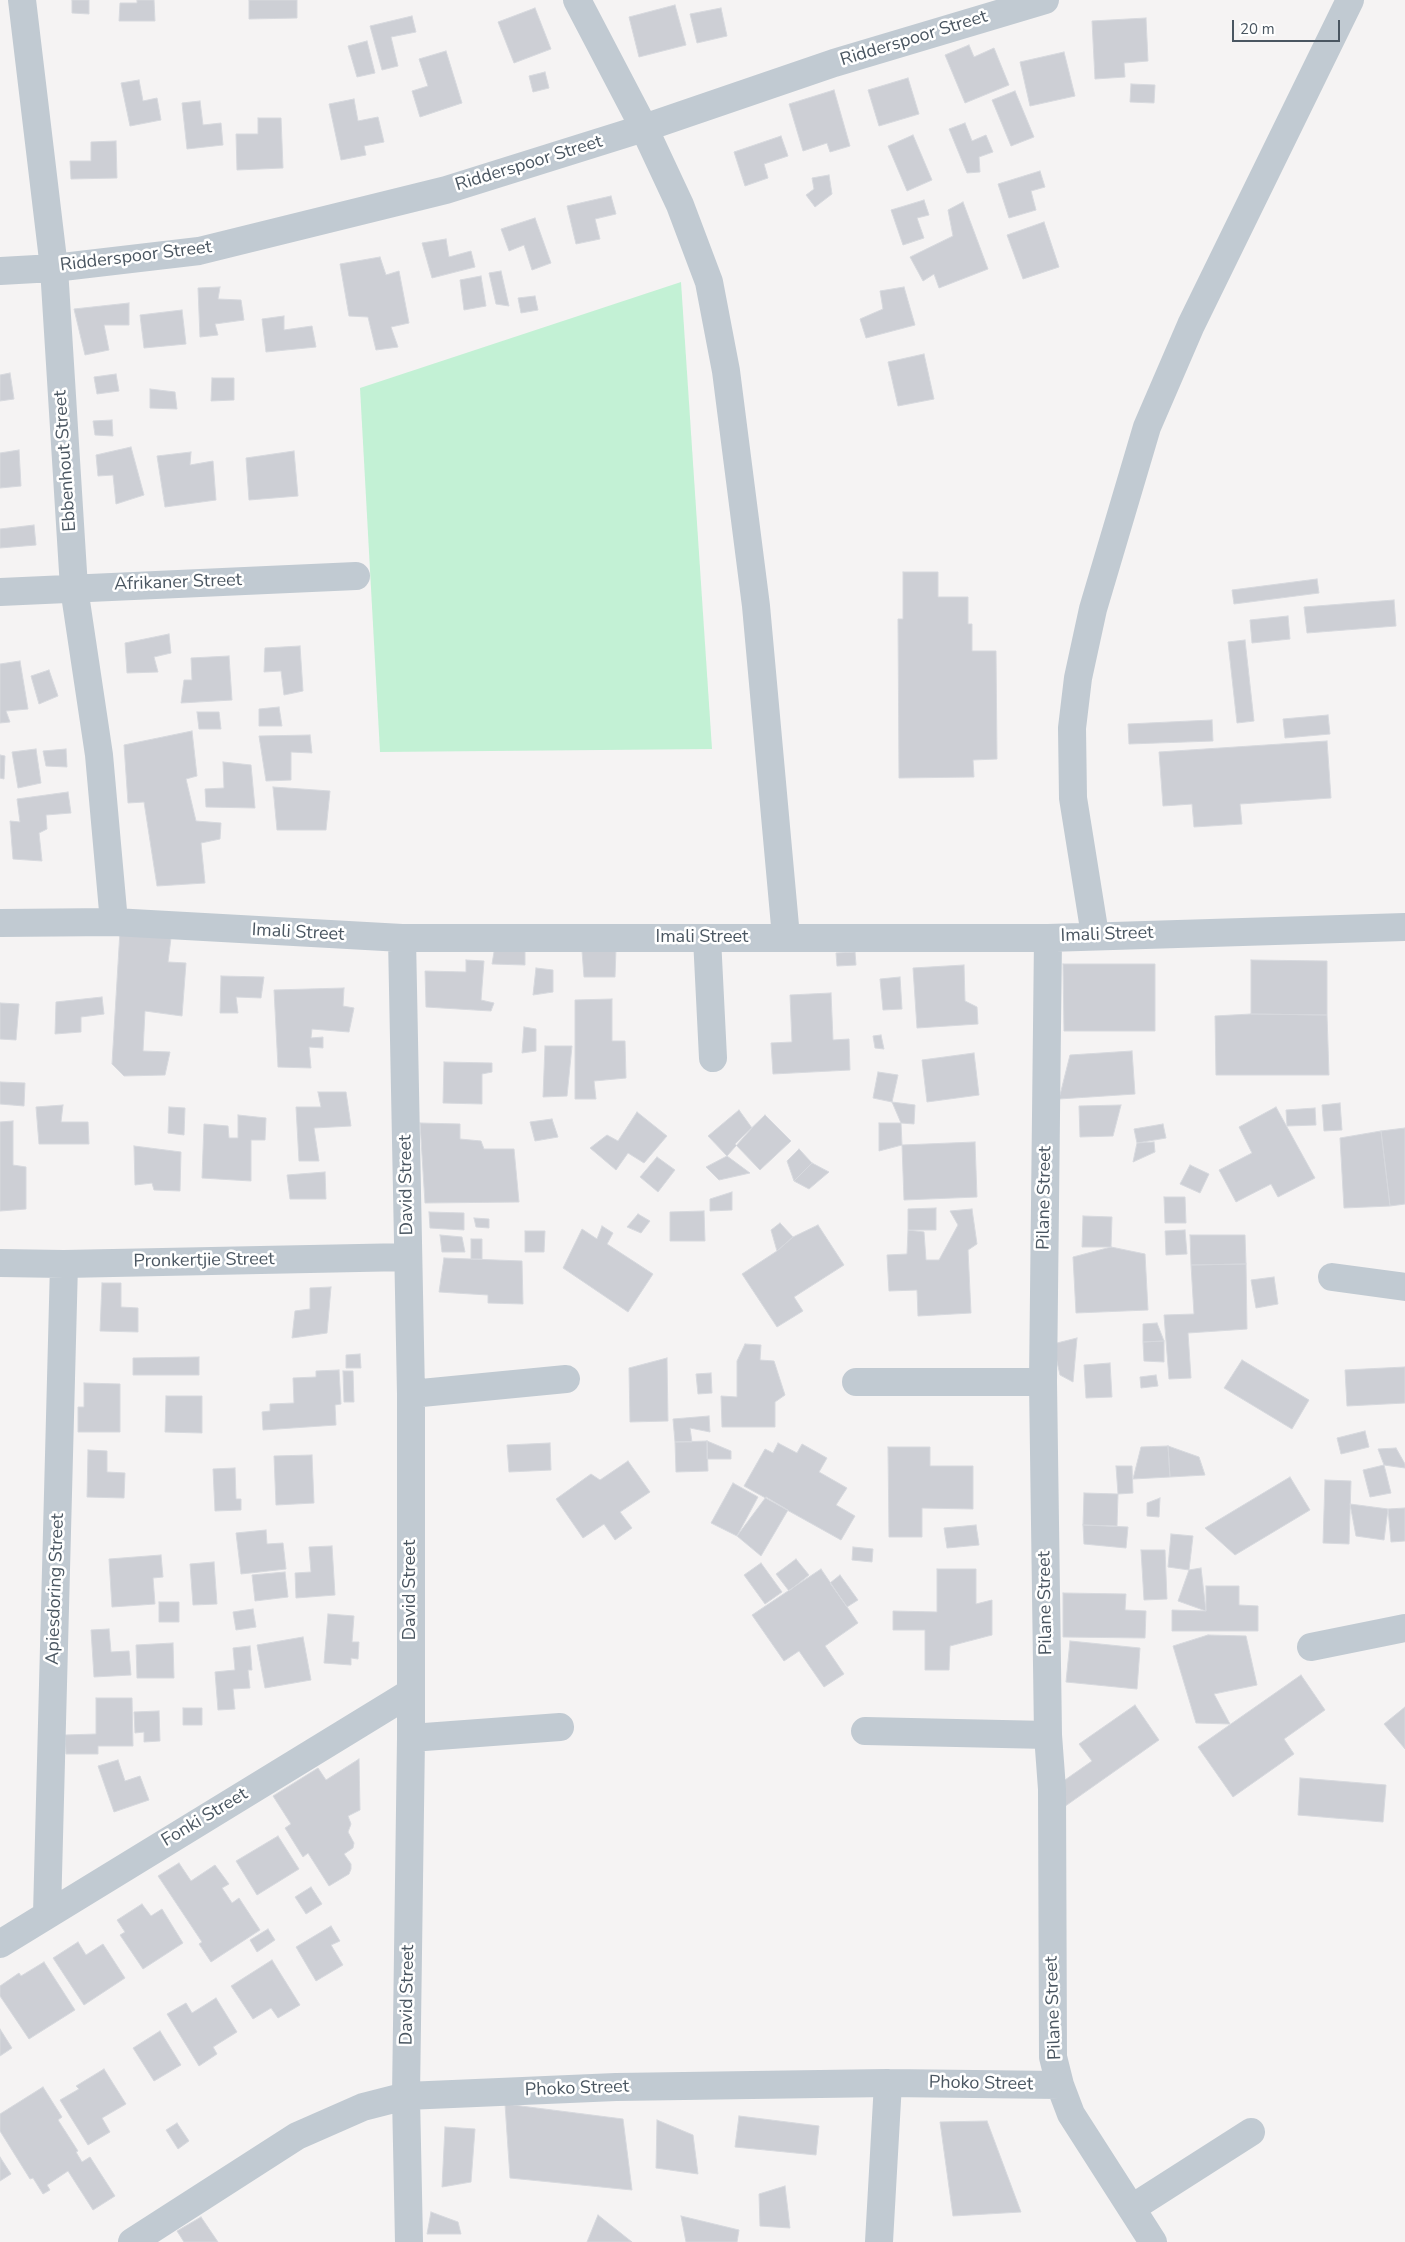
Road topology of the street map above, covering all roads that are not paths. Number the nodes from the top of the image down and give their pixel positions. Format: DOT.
graph roads {
  1 [pos="22,0"];
  2 [pos="1045,0"];
  3 [pos="1350,0"];
  4 [pos="580,1"];
  5 [pos="644,128"];
  6 [pos="54,268"];
  7 [pos="0,271"];
  8 [pos="356,576"];
  9 [pos="74,588"];
  10 [pos="0,592"];
  11 [pos="114,922"];
  12 [pos="0,923"];
  13 [pos="1405,927"];
  14 [pos="1095,935"];
  15 [pos="786,937"];
  16 [pos="402,938"];
  17 [pos="707,938"];
  18 [pos="1048,938"];
  19 [pos="712,1058"];
  20 [pos="408,1257"];
  21 [pos="0,1263"];
  22 [pos="64,1264"];
  23 [pos="1332,1277"];
  24 [pos="1405,1287"];
  25 [pos="566,1379"];
  26 [pos="856,1382"];
  27 [pos="1043,1382"];
  28 [pos="411,1394"];
  29 [pos="1405,1628"];
  30 [pos="1310,1647"];
  31 [pos="410,1693"];
  32 [pos="560,1727"];
  33 [pos="865,1731"];
  34 [pos="1048,1735"];
  35 [pos="411,1738"];
  36 [pos="46,1914"];
  37 [pos="0,1944"];
  38 [pos="888,2083"];
  39 [pos="1060,2085"];
  40 [pos="406,2096"];
  41 [pos="1251,2132"];
  42 [pos="1132,2208"];
  43 [pos="132,2242"];
  44 [pos="409,2242"];
  45 [pos="879,2242"];
  46 [pos="1153,2242"];
  1 -- 6 [label="street, Ebbenhout Street"];
  2 -- 5 [label="street, Ridderspoor Street"];
  3 -- 14 [label="street"];
  4 -- 5 [label="street"];
  5 -- 6 [label="street, Ridderspoor Street"];
  5 -- 15 [label="street"];
  6 -- 7 [label="street, Ridderspoor Street"];
  6 -- 9 [label="street, Ebbenhout Street"];
  8 -- 9 [label="street, Afrikaner Street"];
  9 -- 10 [label="street, Afrikaner Street"];
  9 -- 11 [label="street, Ebbenhout Street"];
  11 -- 12 [label="street, Imali Street"];
  11 -- 16 [label="street, Imali Street"];
  13 -- 14 [label="street, Imali Street"];
  14 -- 18 [label="street, Imali Street"];
  15 -- 17 [label="street, Imali Street"];
  15 -- 18 [label="street, Imali Street"];
  16 -- 17 [label="street, Imali Street"];
  16 -- 20 [label="street, David Street"];
  17 -- 19 [label="street"];
  18 -- 27 [label="street, Pilane Street"];
  20 -- 22 [label="street, Pronkertjie Street"];
  20 -- 28 [label="street, David Street"];
  21 -- 22 [label="street, Pronkertjie Street"];
  22 -- 36 [label="street, Apiesdoring Street"];
  23 -- 24 [label="street"];
  25 -- 28 [label="street"];
  26 -- 27 [label="street"];
  27 -- 34 [label="street, Pilane Street"];
  28 -- 31 [label="street, David Street"];
  29 -- 30 [label="street"];
  31 -- 35 [label="street, David Street"];
  31 -- 36 [label="street, Fonki Street"];
  32 -- 35 [label="street"];
  33 -- 34 [label="street"];
  34 -- 39 [label="street, Pilane Street"];
  35 -- 40 [label="street, David Street"];
  36 -- 37 [label="street, Fonki Street"];
  38 -- 39 [label="street, Phoko Street"];
  38 -- 40 [label="street, Phoko Street"];
  38 -- 45 [label="street"];
  39 -- 42 [label="street, Pilane Street"];
  40 -- 43 [label="street, Phoko Street"];
  40 -- 44 [label="street, David Street"];
  41 -- 42 [label="street"];
  42 -- 46 [label="street, Pilane Street"];
}
